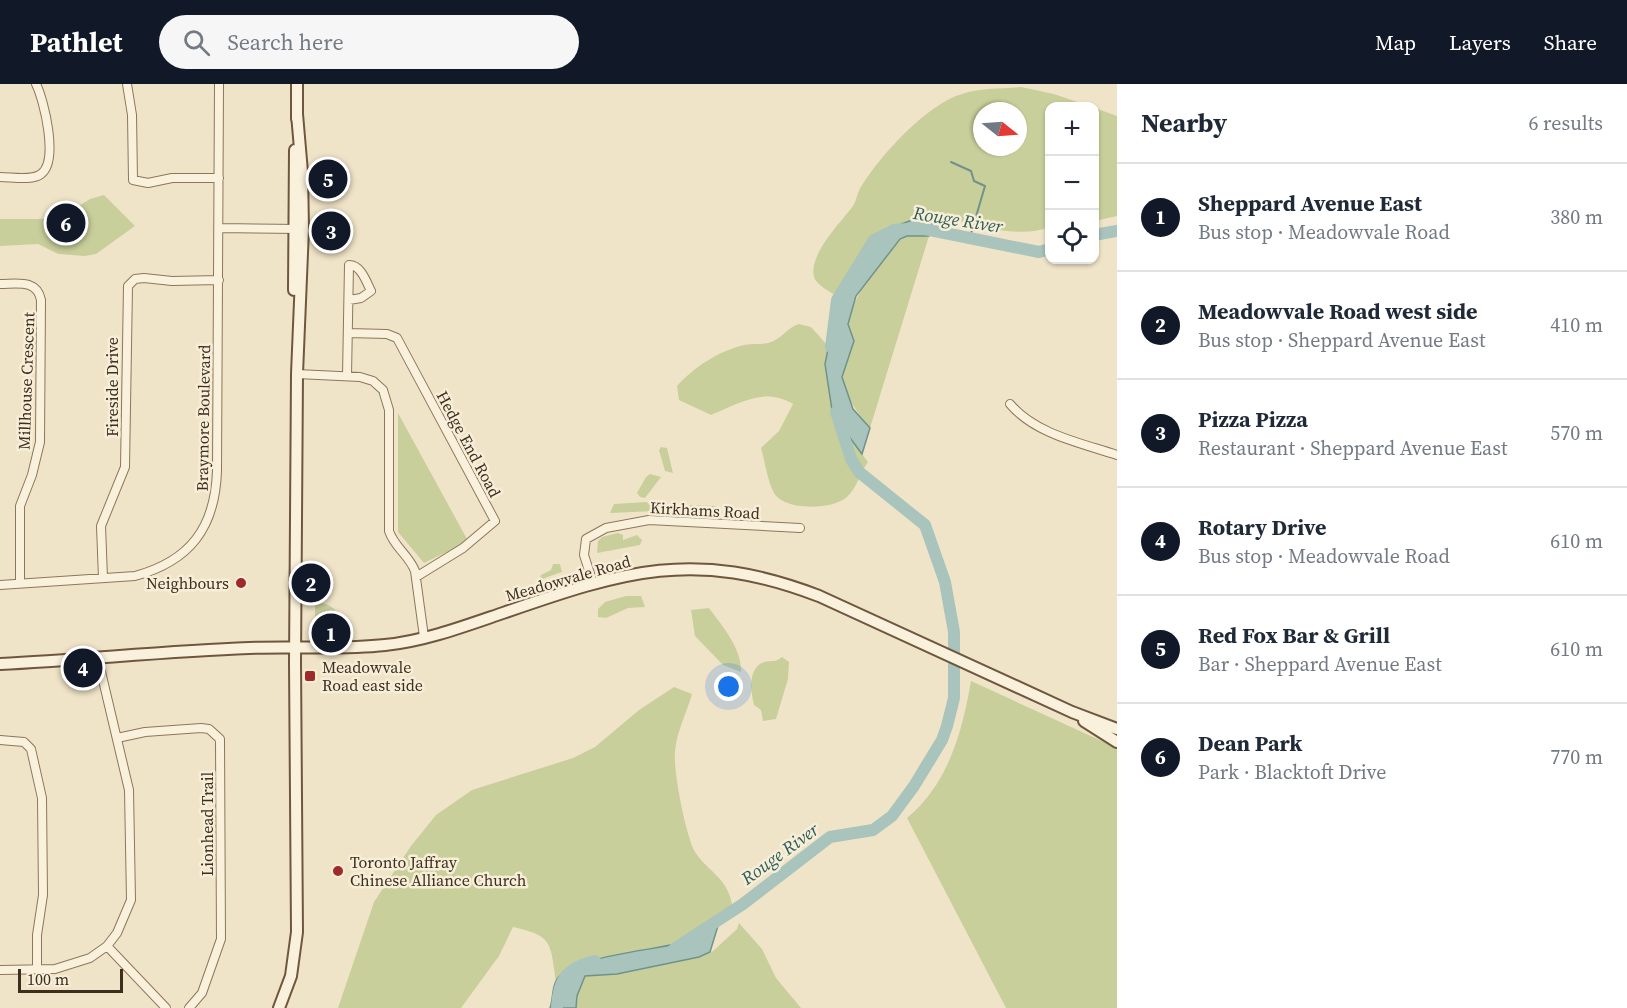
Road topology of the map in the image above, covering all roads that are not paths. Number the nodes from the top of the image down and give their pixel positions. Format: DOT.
graph roads {
  1 [pos="36,84"];
  2 [pos="127,84"];
  3 [pos="219,84"];
  4 [pos="297,84"];
  5 [pos="0,177"];
  6 [pos="219,178"];
  7 [pos="219,228"];
  8 [pos="298,229"];
  9 [pos="219,280"];
  10 [pos="0,284"];
  11 [pos="349,300"];
  12 [pos="348,333"];
  13 [pos="297,374"];
  14 [pos="347,376"];
  15 [pos="1010,404"];
  16 [pos="1117,455"];
  17 [pos="800,528"];
  18 [pos="416,577"];
  19 [pos="103,578"];
  20 [pos="20,583"];
  21 [pos="593,583"];
  22 [pos="0,585"];
  23 [pos="424,637"];
  24 [pos="296,647"];
  25 [pos="98,659"];
  26 [pos="0,664"];
  27 [pos="1072,712"];
  28 [pos="1116,728"];
  29 [pos="117,738"];
  30 [pos="0,740"];
  31 [pos="1117,742"];
  32 [pos="107,946"];
  33 [pos="0,970"];
  34 [pos="37,970"];
  35 [pos="166,1008"];
  36 [pos="189,1008"];
  37 [pos="279,1008"];
  1 -- 5 [label="street"];
  2 -- 6 [label="street"];
  3 -- 6 [label="street, Braymore Boulevard"];
  4 -- 8 [label="main road"];
  6 -- 7 [label="street, Braymore Boulevard"];
  7 -- 8 [label="street"];
  7 -- 9 [label="street, Braymore Boulevard"];
  8 -- 13 [label="main road"];
  9 -- 19 [label="street, Braymore Boulevard"];
  9 -- 19 [label="street, Fireside Drive"];
  10 -- 20 [label="street, Millhouse Crescent"];
  11 -- 11 [label="street"];
  11 -- 12 [label="street"];
  12 -- 14 [label="street"];
  12 -- 18 [label="street, Hedge End Road"];
  13 -- 14 [label="street"];
  13 -- 24 [label="main road"];
  14 -- 18 [label="street"];
  15 -- 16 [label="street"];
  17 -- 21 [label="street, Kirkhams Road"];
  18 -- 23 [label="street"];
  19 -- 20 [label="street, Braymore Boulevard"];
  20 -- 22 [label="street, Braymore Boulevard"];
  21 -- 23 [label="main road, Meadowvale Road"];
  21 -- 27 [label="main road, Meadowvale Road"];
  23 -- 24 [label="main road, Meadowvale Road"];
  24 -- 25 [label="main road, Meadowvale Road"];
  24 -- 37 [label="main road"];
  25 -- 26 [label="main road, Meadowvale Road"];
  25 -- 29 [label="street"];
  27 -- 28 [label="main road, Meadowvale Road"];
  27 -- 31 [label="main road"];
  29 -- 32 [label="street"];
  29 -- 36 [label="street, Lionhead Trail"];
  30 -- 34 [label="street"];
  32 -- 34 [label="street"];
  32 -- 35 [label="street"];
  33 -- 34 [label="street"];
}
